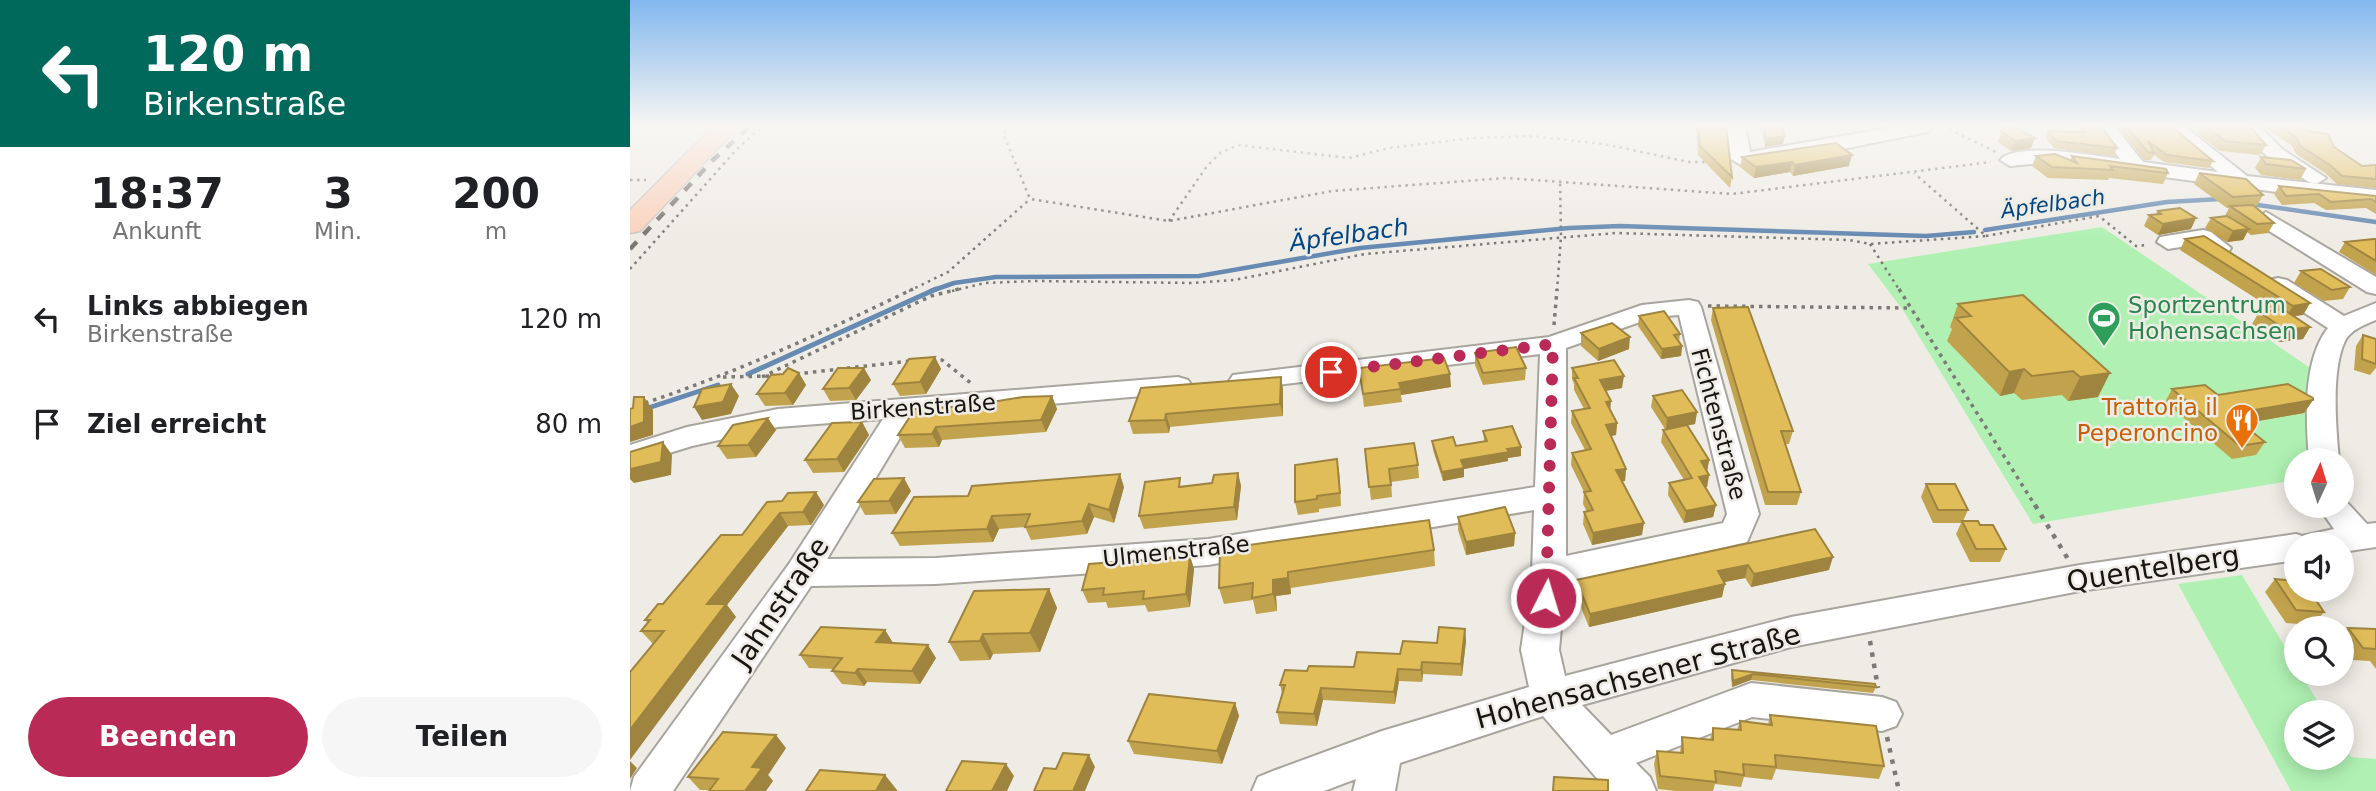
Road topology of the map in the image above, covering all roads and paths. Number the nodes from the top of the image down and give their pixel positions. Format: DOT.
graph roads {
  1 [pos="691,163"];
  2 [pos="725,163"];
  3 [pos="1014,163"];
  4 [pos="1210,163"];
  5 [pos="1988,163"];
  6 [pos="2109,163"];
  7 [pos="2134,163"];
  8 [pos="2219,163"];
  9 [pos="2291,163"];
  10 [pos="2136,166"];
  11 [pos="1914,173"];
  12 [pos="630,180"];
  13 [pos="646,180"];
  14 [pos="1560,180"];
  15 [pos="2241,181"];
  16 [pos="2330,193"];
  17 [pos="2376,196"];
  18 [pos="1030,200"];
  19 [pos="2266,219"];
  20 [pos="1169,221"];
  21 [pos="630,225"];
  22 [pos="1561,236"];
  23 [pos="1986,236"];
  24 [pos="2168,242"];
  25 [pos="1870,244"];
  26 [pos="2238,260"];
  27 [pos="630,269"];
  28 [pos="2262,274"];
  29 [pos="2376,288"];
  30 [pos="1689,307"];
  31 [pos="1910,308"];
  32 [pos="2376,310"];
  33 [pos="2343,327"];
  34 [pos="1553,344"];
  35 [pos="926,360"];
  36 [pos="915,361"];
  37 [pos="723,377"];
  38 [pos="762,377"];
  39 [pos="996,402"];
  40 [pos="641,404"];
  41 [pos="904,408"];
  42 [pos="2324,448"];
  43 [pos="630,455"];
  44 [pos="1548,496"];
  45 [pos="2347,518"];
  46 [pos="2367,536"];
  47 [pos="2284,549"];
  48 [pos="801,573"];
  49 [pos="1549,573"];
  50 [pos="2080,579"];
  51 [pos="2011,590"];
  52 [pos="1550,697"];
  53 [pos="1882,714"];
  54 [pos="1382,750"];
  55 [pos="1604,757"];
  56 [pos="649,791"];
  57 [pos="1273,791"];
  58 [pos="1374,791"];
  59 [pos="1635,791"];
  1 -- 21 [label="main road"];
  2 -- 27 [label="path"];
  3 -- 18 [label="path"];
  4 -- 20 [label="path"];
  5 -- 11 [label="path"];
  6 -- 10 [label="street"];
  7 -- 10 [label="street"];
  8 -- 15 [label="street"];
  9 -- 16 [label="street"];
  10 -- 15 [label="street"];
  11 -- 14 [label="path"];
  11 -- 23 [label="path"];
  12 -- 13 [label="path"];
  14 -- 20 [label="path"];
  14 -- 22 [label="path"];
  15 -- 16 [label="street"];
  16 -- 17 [label="street"];
  18 -- 20 [label="path"];
  18 -- 37 [label="path"];
  19 -- 29 [label="street"];
  22 -- 25 [label="path"];
  22 -- 34 [label="path"];
  22 -- 38 [label="path"];
  23 -- 24 [label="path"];
  23 -- 25 [label="path"];
  24 -- 26 [label="street"];
  25 -- 31 [label="path"];
  28 -- 33 [label="street"];
  30 -- 31 [label="path"];
  30 -- 34 [label="street"];
  30 -- 49 [label="street, Fichtenstraße"];
  31 -- 50 [label="path"];
  32 -- 33 [label="street"];
  33 -- 42 [label="street"];
  34 -- 39 [label="street, Birkenstraße"];
  34 -- 44 [label="street"];
  35 -- 39 [label="path"];
  36 -- 38 [label="path"];
  37 -- 38 [label="path"];
  37 -- 40 [label="path"];
  39 -- 41 [label="street, Birkenstraße"];
  41 -- 43 [label="street, Birkenstraße"];
  41 -- 48 [label="street, Jahnstraße"];
  44 -- 48 [label="street, Ulmenstraße"];
  44 -- 49 [label="street"];
  45 -- 46 [label="street"];
  47 -- 50 [label="street, Quentelberg"];
  48 -- 56 [label="street, Jahnstraße"];
  49 -- 52 [label="street"];
  50 -- 51 [label="street, Quentelberg"];
  51 -- 52 [label="street, Hohensachsener Straße"];
  52 -- 54 [label="street, Hohensachsener Straße"];
  52 -- 55 [label="street"];
  53 -- 55 [label="street"];
  54 -- 57 [label="street, Hohensachsener Straße"];
  54 -- 58 [label="street"];
  55 -- 59 [label="street"];
}
